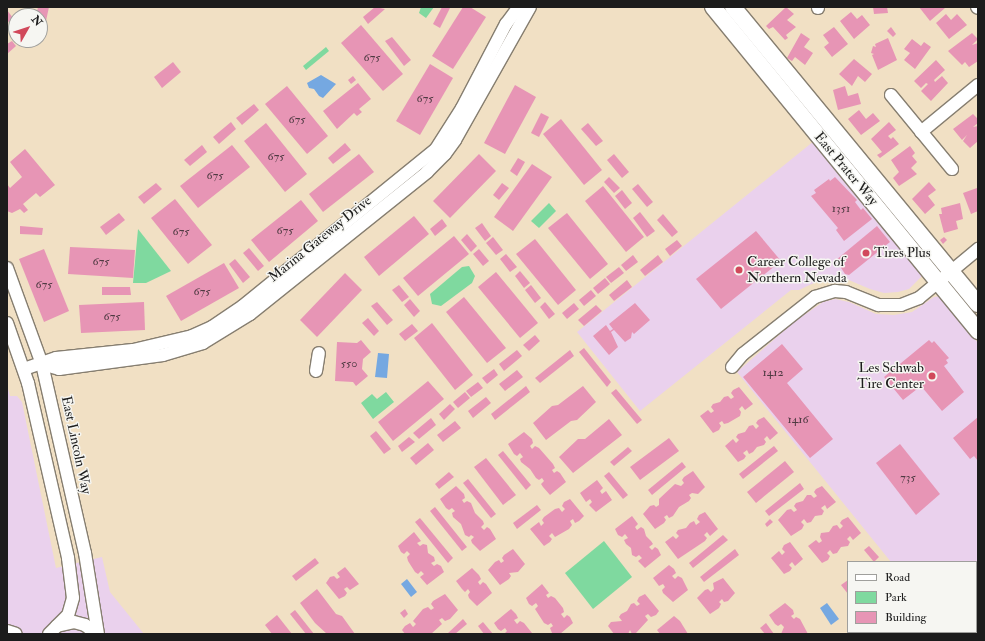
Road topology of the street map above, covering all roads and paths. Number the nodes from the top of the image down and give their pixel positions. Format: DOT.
graph roads {
  1 [pos="519,7"];
  2 [pos="530,7"];
  3 [pos="713,7"];
  4 [pos="733,7"];
  5 [pos="978,85"];
  6 [pos="891,95"];
  7 [pos="921,132"];
  8 [pos="952,169"];
  9 [pos="978,249"];
  10 [pos="7,268"];
  11 [pos="945,276"];
  12 [pos="978,304"];
  13 [pos="7,323"];
  14 [pos="978,331"];
  15 [pos="319,353"];
  16 [pos="42,364"];
  17 [pos="732,367"];
  18 [pos="24,369"];
  19 [pos="316,371"];
  20 [pos="53,630"];
  21 [pos="7,631"];
  22 [pos="16,634"];
  23 [pos="39,634"];
  24 [pos="97,634"];
  1 -- 16 [label="street, Marina Gateway Drive"];
  2 -- 16 [label="street, Marina Gateway Drive"];
  3 -- 11 [label="main road, East Prater Way"];
  4 -- 11 [label="main road, East Prater Way"];
  5 -- 7 [label="street"];
  6 -- 7 [label="street"];
  7 -- 8 [label="street"];
  9 -- 11 [label="street"];
  10 -- 16 [label="street, East Lincoln Way"];
  11 -- 12 [label="main road, East Prater Way"];
  11 -- 14 [label="main road, East Prater Way"];
  11 -- 17 [label="street"];
  13 -- 18 [label="street"];
  15 -- 19 [label="street"];
  16 -- 18 [label="street, Marina Gateway Drive"];
  16 -- 24 [label="street, East Lincoln Way"];
  18 -- 20 [label="street"];
  20 -- 23 [label="street"];
  20 -- 24 [label="street"];
  21 -- 22 [label="street"];
}
